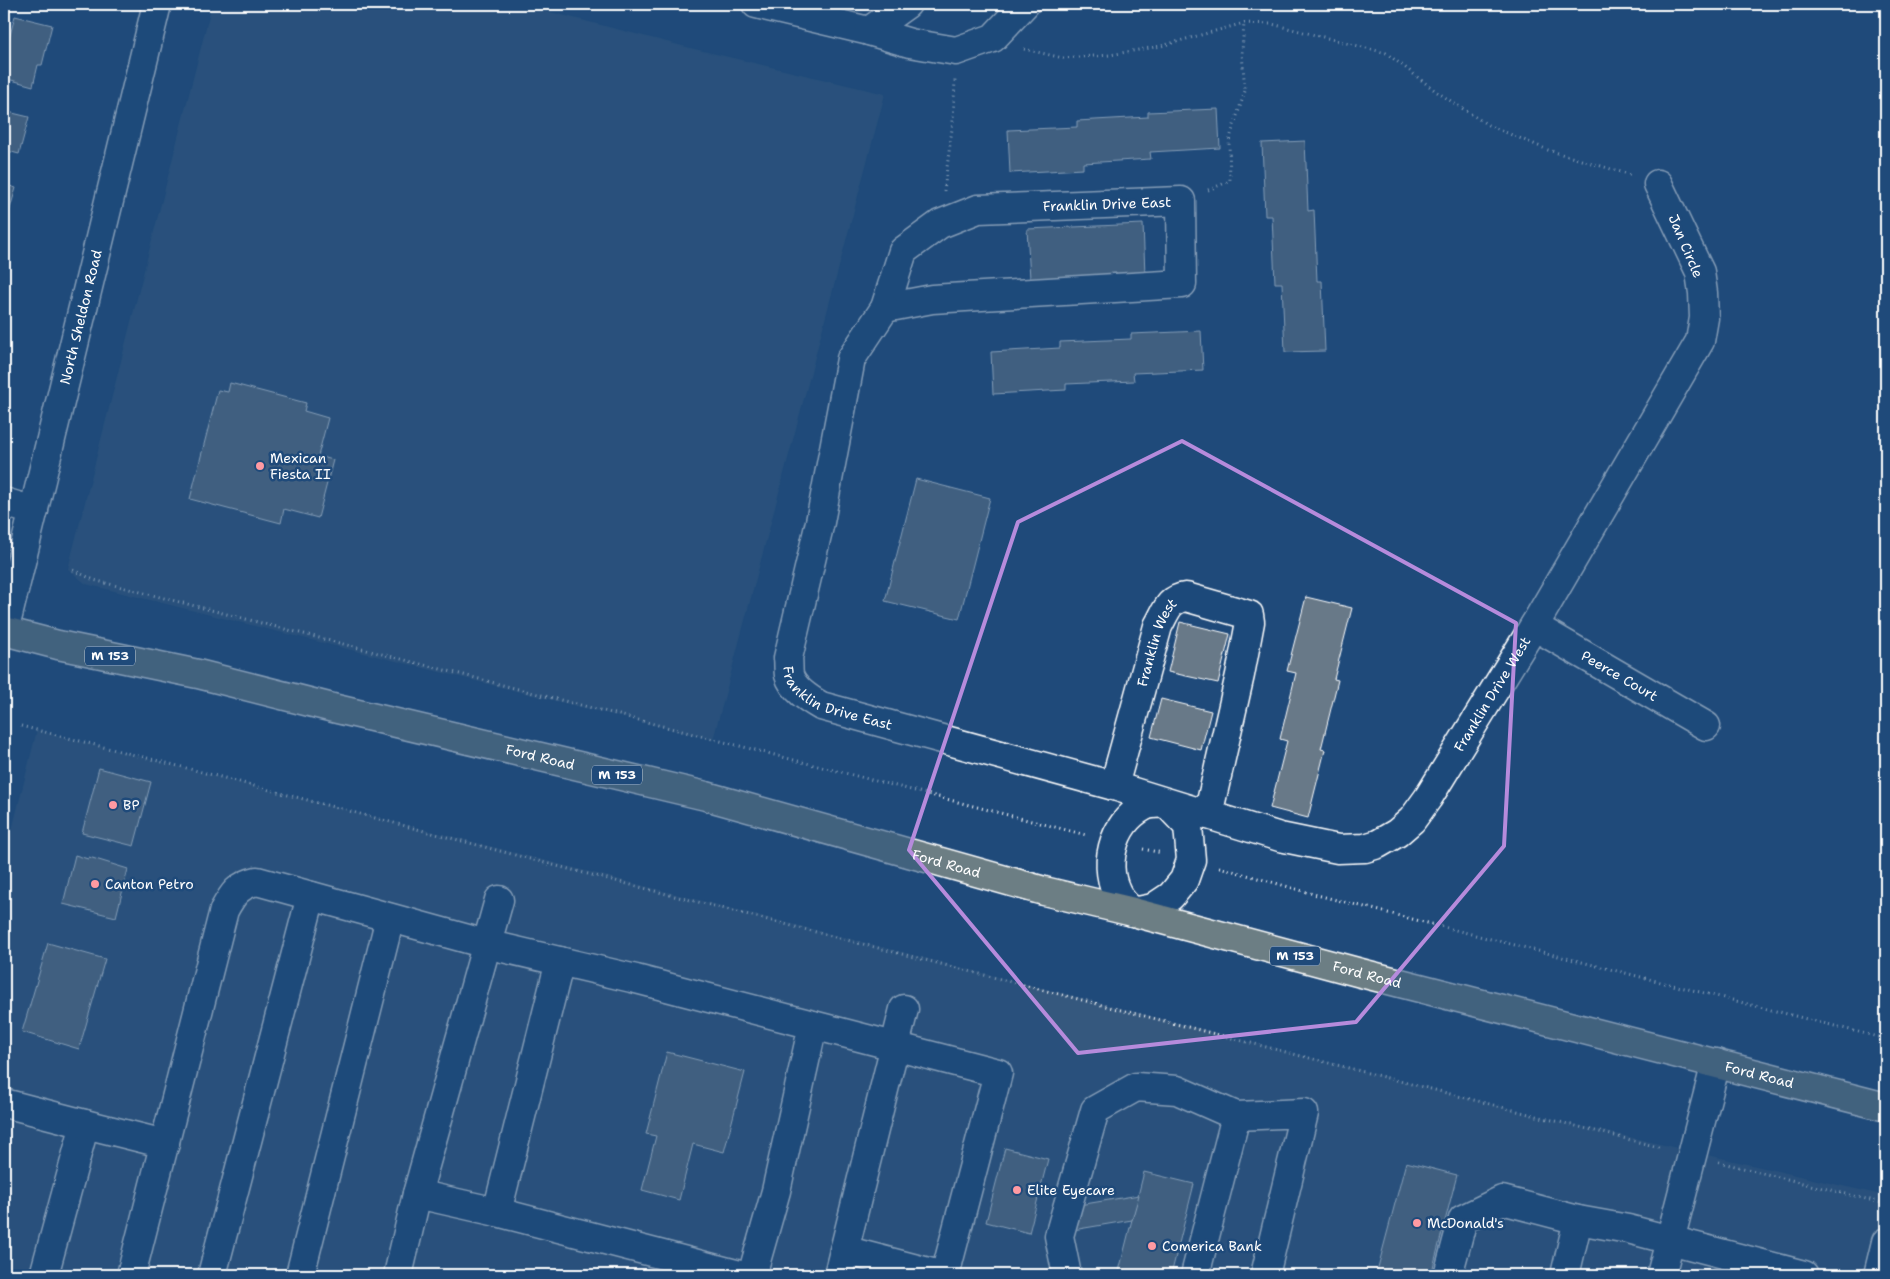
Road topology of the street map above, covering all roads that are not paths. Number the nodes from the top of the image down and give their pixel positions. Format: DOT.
graph roads {
  1 [pos="157,4"];
  2 [pos="756,4"];
  3 [pos="907,4"];
  4 [pos="1025,4"];
  5 [pos="870,30"];
  6 [pos="1658,184"];
  7 [pos="885,308"];
  8 [pos="1700,341"];
  9 [pos="4,502"];
  10 [pos="34,511"];
  11 [pos="1534,626"];
  12 [pos="4,631"];
  13 [pos="1706,726"];
  14 [pos="1114,786"];
  15 [pos="1166,803"];
  16 [pos="1208,815"];
  17 [pos="310,896"];
  18 [pos="499,900"];
  19 [pos="1133,912"];
  20 [pos="390,918"];
  21 [pos="486,944"];
  22 [pos="560,960"];
  23 [pos="904,1009"];
  24 [pos="813,1025"];
  25 [pos="895,1047"];
  26 [pos="1716,1063"];
  27 [pos="4,1103"];
  28 [pos="1886,1107"];
  29 [pos="1236,1116"];
  30 [pos="85,1124"];
  31 [pos="165,1144"];
  32 [pos="417,1194"];
  33 [pos="498,1212"];
  34 [pos="1578,1220"];
  35 [pos="1671,1241"];
  36 [pos="1886,1242"];
  37 [pos="841,1262"];
  38 [pos="44,1275"];
  39 [pos="132,1275"];
  40 [pos="212,1275"];
  41 [pos="300,1275"];
  42 [pos="398,1275"];
  43 [pos="740,1275"];
  44 [pos="752,1275"];
  45 [pos="940,1275"];
  46 [pos="945,1275"];
  47 [pos="1067,1275"];
  48 [pos="1195,1275"];
  49 [pos="1265,1275"];
  50 [pos="1448,1275"];
  51 [pos="1565,1275"];
  52 [pos="1661,1275"];
  53 [pos="1804,1275"];
  54 [pos="1878,1275"];
  1 -- 10 [label="street, North Sheldon Road"];
  2 -- 5 [label="street"];
  3 -- 5 [label="street"];
  4 -- 5 [label="street"];
  6 -- 8 [label="street, Jan Circle"];
  7 -- 7 [label="street, Franklin Drive East"];
  7 -- 14 [label="street, Franklin Drive East"];
  8 -- 11 [label="street, Franklin Drive West"];
  9 -- 10 [label="street"];
  10 -- 12 [label="street, North Sheldon Road"];
  11 -- 13 [label="street, Peerce Court"];
  11 -- 16 [label="street, Franklin Drive West"];
  12 -- 19 [label="main road, Ford Road / M 153"];
  14 -- 15 [label="street, Franklin Drive East"];
  14 -- 16 [label="street, Franklin West"];
  15 -- 16 [label="street, Franklin Drive West"];
  15 -- 19 [label="street"];
  15 -- 19 [label="street"];
  17 -- 20 [label="street"];
  17 -- 31 [label="street"];
  17 -- 40 [label="street"];
  18 -- 21 [label="street"];
  19 -- 26 [label="main road, Ford Road / M 153"];
  20 -- 21 [label="street"];
  20 -- 41 [label="street"];
  21 -- 22 [label="street"];
  21 -- 32 [label="street"];
  22 -- 24 [label="street"];
  22 -- 33 [label="street"];
  23 -- 25 [label="street"];
  24 -- 25 [label="street"];
  24 -- 44 [label="street"];
  25 -- 37 [label="street"];
  25 -- 46 [label="street"];
  26 -- 28 [label="main road, Ford Road / M 153"];
  26 -- 35 [label="street"];
  27 -- 30 [label="street"];
  29 -- 47 [label="street"];
  29 -- 48 [label="street"];
  29 -- 49 [label="street"];
  30 -- 31 [label="street"];
  30 -- 38 [label="street"];
  31 -- 39 [label="street"];
  32 -- 33 [label="street"];
  32 -- 42 [label="street"];
  33 -- 43 [label="street"];
  34 -- 35 [label="street"];
  34 -- 50 [label="street"];
  34 -- 51 [label="street"];
  35 -- 52 [label="street"];
  35 -- 53 [label="street"];
  36 -- 54 [label="street"];
  37 -- 45 [label="street"];
}
